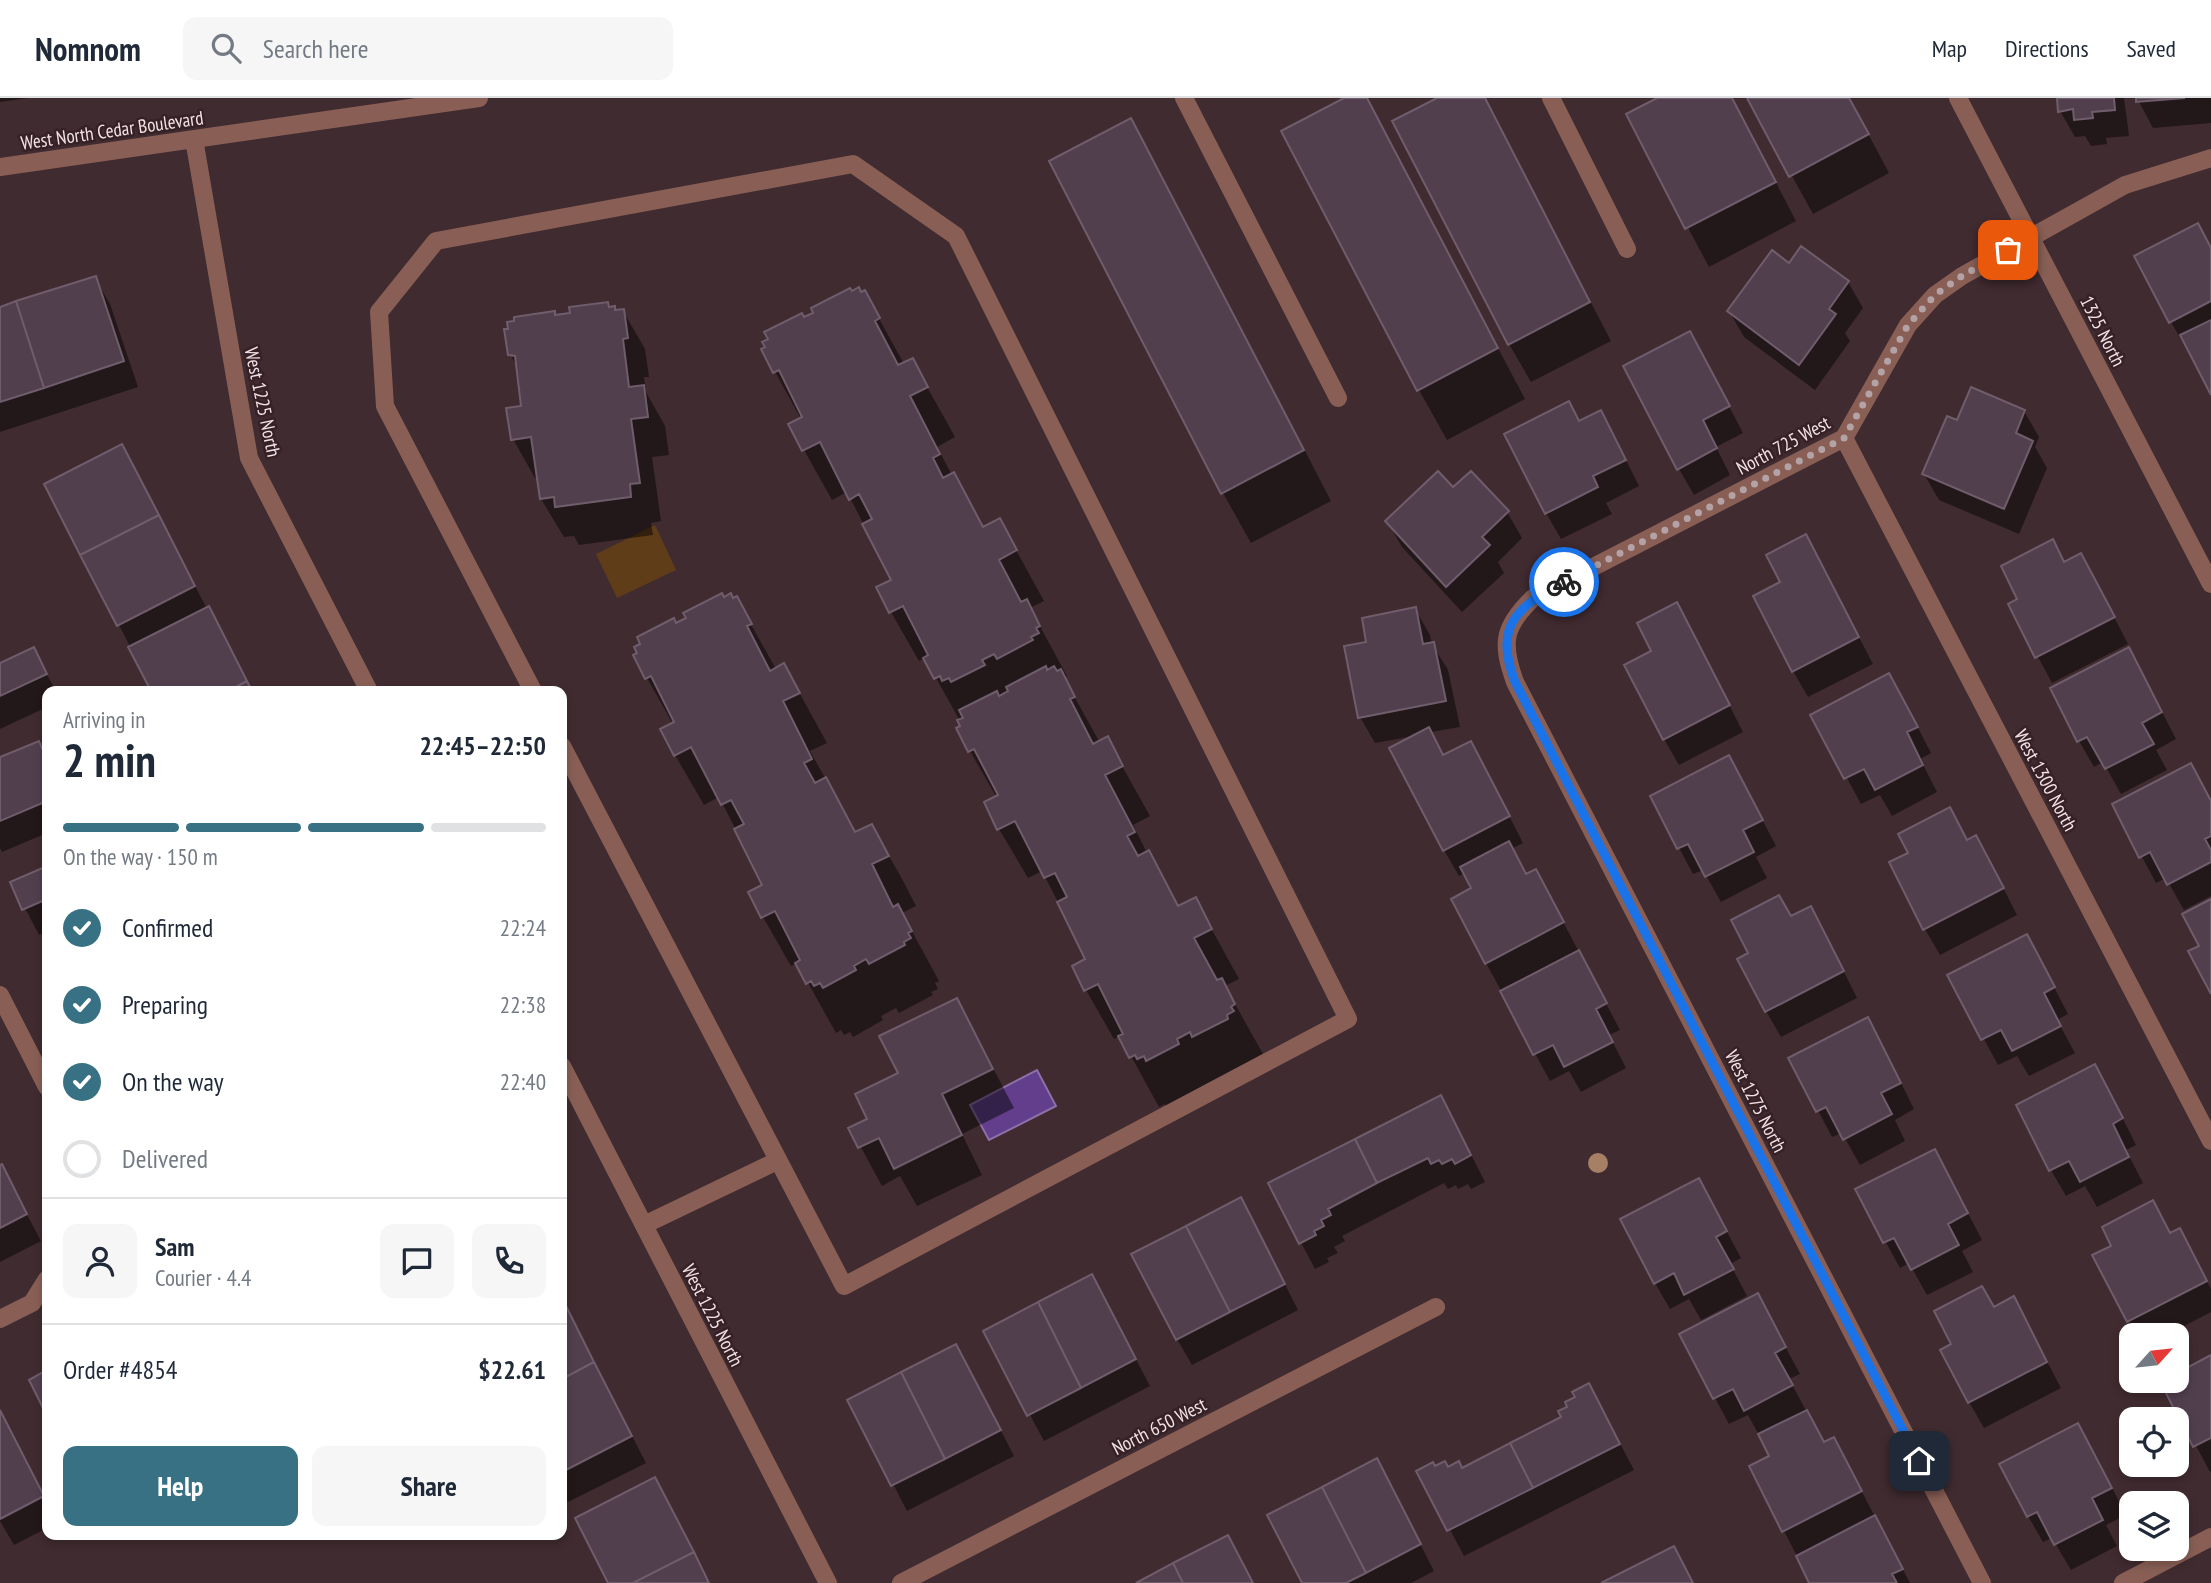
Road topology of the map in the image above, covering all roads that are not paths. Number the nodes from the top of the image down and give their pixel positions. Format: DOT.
graph roads {
  1 [pos="479,98"];
  2 [pos="1184,98"];
  3 [pos="1551,98"];
  4 [pos="1958,98"];
  5 [pos="194,139"];
  6 [pos="2211,159"];
  7 [pos="0,167"];
  8 [pos="2031,236"];
  9 [pos="1627,248"];
  10 [pos="1338,398"];
  11 [pos="1844,438"];
  12 [pos="2211,584"];
  13 [pos="1507,635"];
  14 [pos="366,686"];
  15 [pos="530,686"];
  16 [pos="567,756"];
  17 [pos="0,995"];
  18 [pos="567,1076"];
  19 [pos="42,1077"];
  20 [pos="2211,1141"];
  21 [pos="777,1161"];
  22 [pos="644,1225"];
  23 [pos="42,1287"];
  24 [pos="1436,1307"];
  25 [pos="0,1319"];
  26 [pos="2211,1537"];
  27 [pos="828,1583"];
  28 [pos="901,1583"];
  29 [pos="1982,1583"];
  30 [pos="2123,1583"];
  1 -- 5 [label="street, West North Cedar Boulevard"];
  2 -- 10 [label="street"];
  3 -- 9 [label="street"];
  4 -- 8 [label="street, 1325 North"];
  5 -- 7 [label="street, West North Cedar Boulevard"];
  5 -- 14 [label="street, West 1225 North"];
  6 -- 8 [label="street, North 725 West"];
  8 -- 11 [label="street, North 725 West"];
  8 -- 12 [label="street, 1325 North"];
  11 -- 13 [label="street, North 725 West"];
  11 -- 20 [label="street, West 1300 North"];
  13 -- 29 [label="street, West 1275 North"];
  15 -- 21 [label="street"];
  16 -- 21 [label="street"];
  17 -- 19 [label="street"];
  18 -- 22 [label="street, West 1225 North"];
  21 -- 22 [label="street"];
  22 -- 27 [label="street, West 1225 North"];
  23 -- 25 [label="street"];
  24 -- 28 [label="street, North 650 West"];
  26 -- 30 [label="street"];
}
